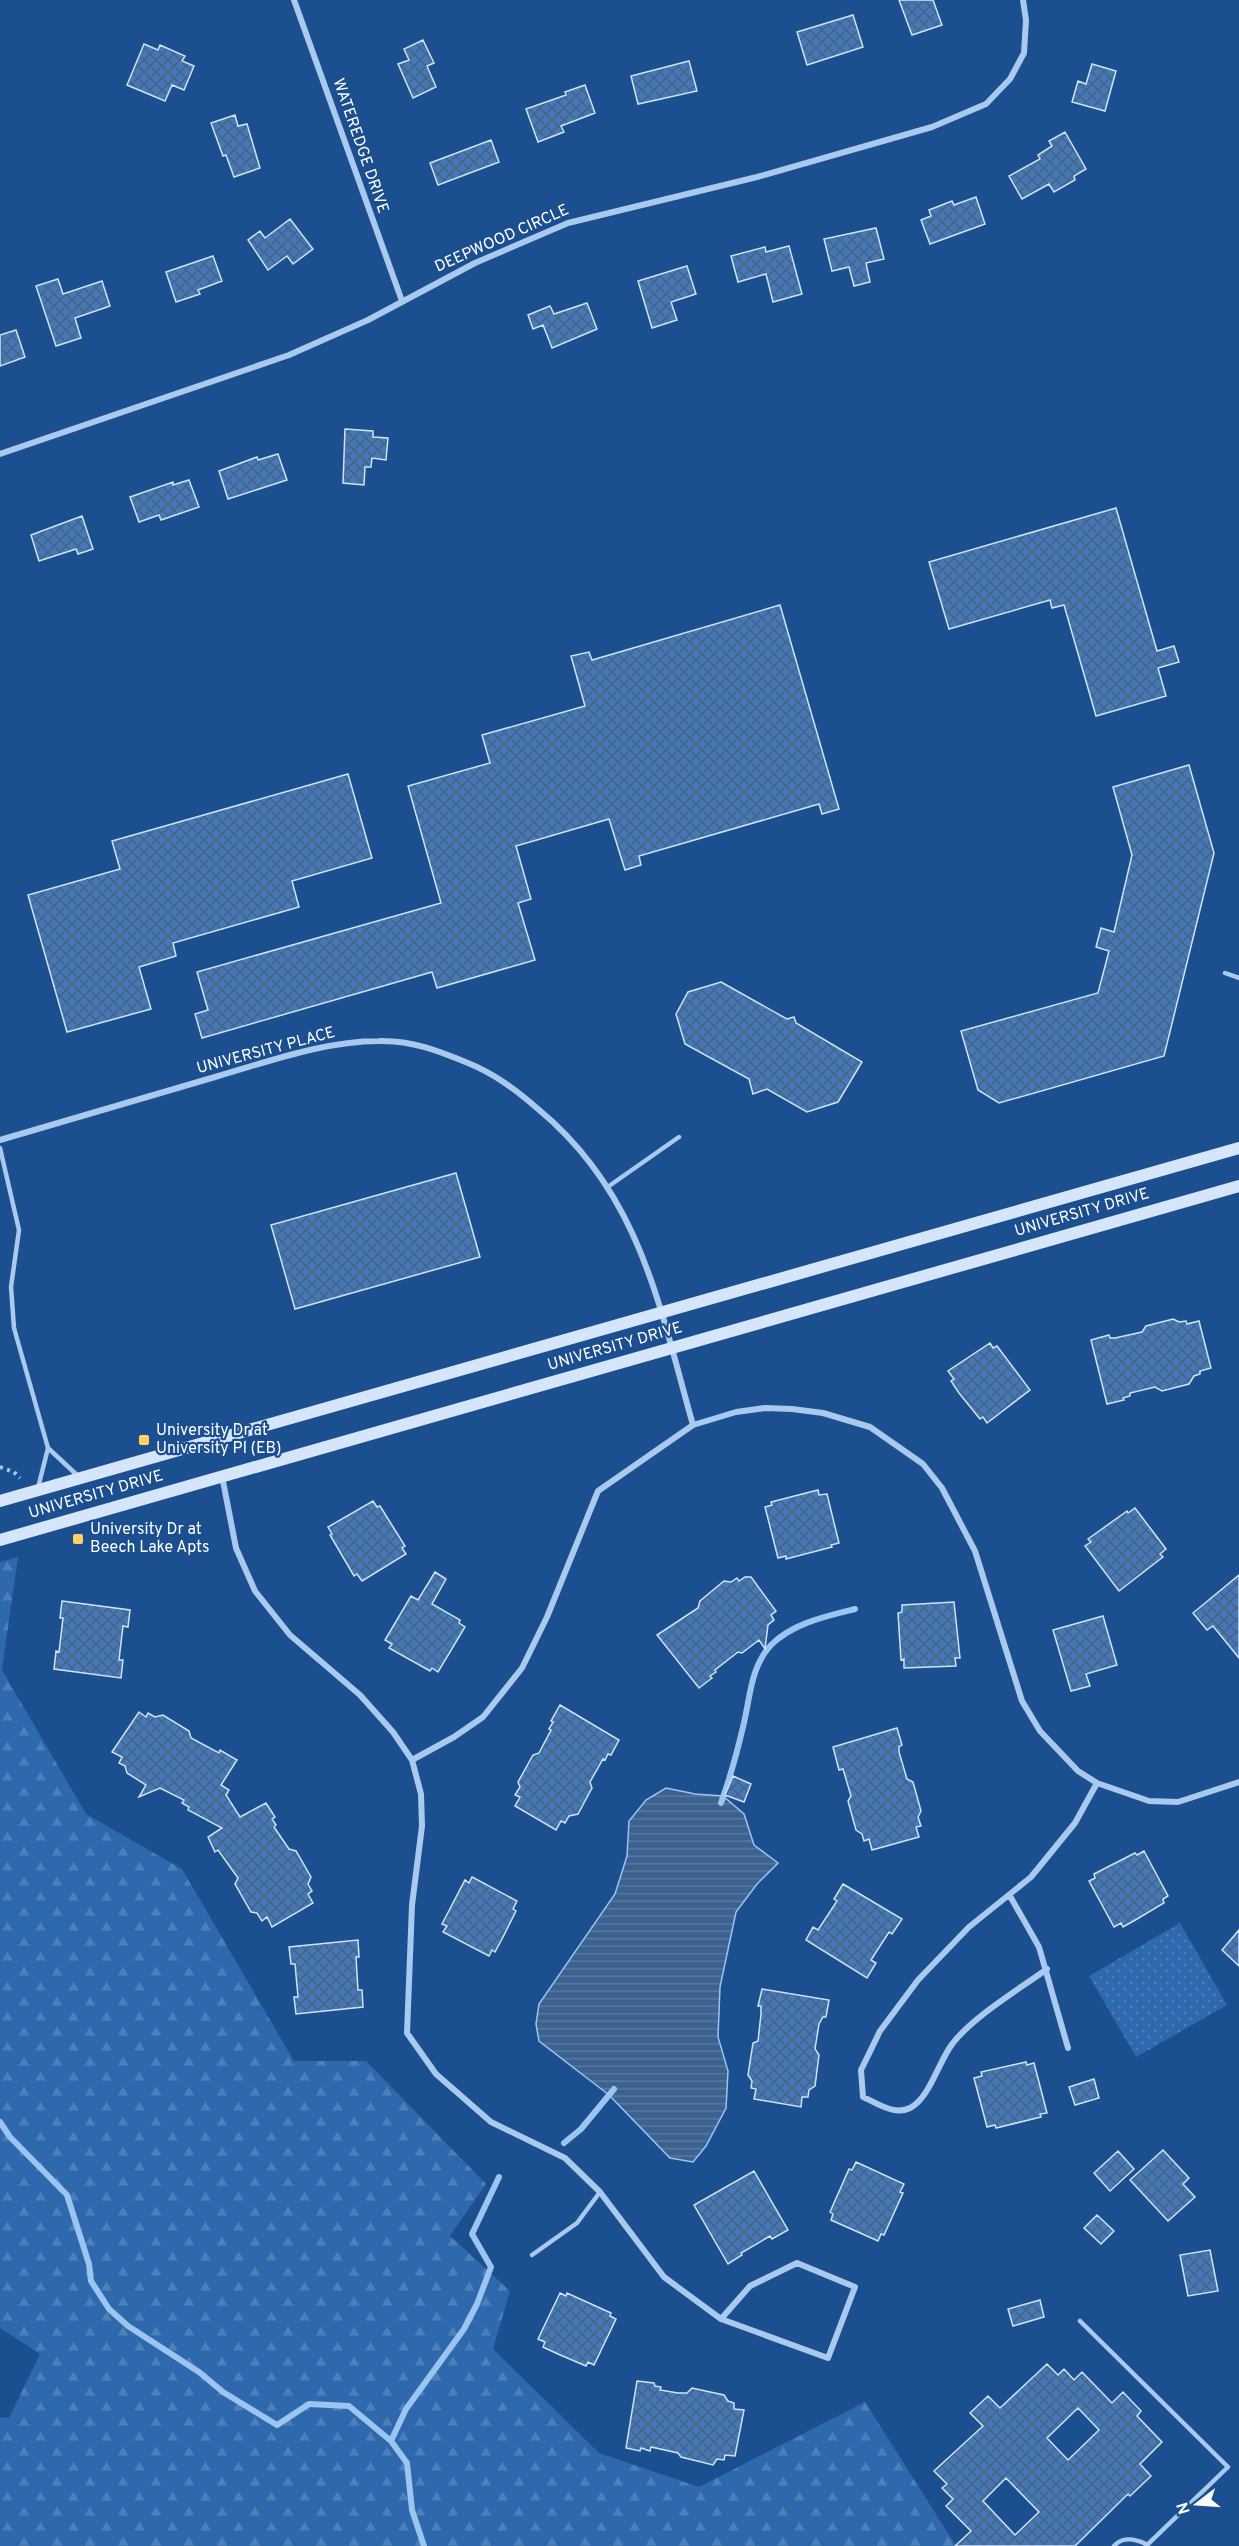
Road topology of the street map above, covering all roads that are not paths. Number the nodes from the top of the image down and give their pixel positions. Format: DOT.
graph roads {
  1 [pos="294,0"];
  2 [pos="1023,0"];
  3 [pos="402,301"];
  4 [pos="0,454"];
  5 [pos="1225,973"];
  6 [pos="1239,978"];
  7 [pos="679,1137"];
  8 [pos="0,1140"];
  9 [pos="0,1148"];
  10 [pos="1239,1148"];
  11 [pos="609,1186"];
  12 [pos="1239,1186"];
  13 [pos="661,1311"];
  14 [pos="672,1348"];
  15 [pos="693,1425"];
  16 [pos="48,1448"];
  17 [pos="222,1475"];
  18 [pos="80,1478"];
  19 [pos="38,1490"];
  20 [pos="0,1501"];
  21 [pos="0,1540"];
  22 [pos="412,1760"];
  23 [pos="1239,1782"];
  24 [pos="1097,1783"];
  25 [pos="1010,1896"];
  26 [pos="1047,1969"];
  27 [pos="1068,2048"];
  28 [pos="600,2192"];
  29 [pos="532,2255"];
  30 [pos="721,2319"];
  31 [pos="1080,2321"];
  32 [pos="1146,2545"];
  33 [pos="1114,2546"];
  1 -- 3 [label="street, WATEREDGE DRIVE"];
  2 -- 3 [label="street, DEEPWOOD CIRCLE"];
  3 -- 4 [label="street, DEEPWOOD CIRCLE"];
  5 -- 6 [label="lane"];
  7 -- 11 [label="lane"];
  8 -- 11 [label="street, UNIVERSITY PLACE"];
  9 -- 16 [label="lane"];
  10 -- 13 [label="main road, UNIVERSITY DRIVE"];
  11 -- 13 [label="street, UNIVERSITY PLACE"];
  12 -- 14 [label="main road, UNIVERSITY DRIVE"];
  13 -- 14 [label="street, UNIVERSITY PLACE"];
  13 -- 18 [label="main road, UNIVERSITY DRIVE"];
  14 -- 15 [label="street, UNIVERSITY PLACE"];
  14 -- 17 [label="main road, UNIVERSITY DRIVE"];
  15 -- 22 [label="street"];
  15 -- 24 [label="street"];
  16 -- 18 [label="lane"];
  16 -- 19 [label="lane"];
  17 -- 21 [label="main road, UNIVERSITY DRIVE"];
  17 -- 22 [label="street"];
  18 -- 19 [label="main road, UNIVERSITY DRIVE"];
  19 -- 20 [label="main road, UNIVERSITY DRIVE"];
  22 -- 28 [label="street"];
  23 -- 24 [label="street"];
  24 -- 25 [label="street"];
  25 -- 26 [label="street"];
  25 -- 26 [label="street"];
  26 -- 27 [label="street"];
  28 -- 29 [label="lane"];
  28 -- 30 [label="street"];
  30 -- 30 [label="street"];
  31 -- 32 [label="lane"];
  32 -- 33 [label="lane"];
}
